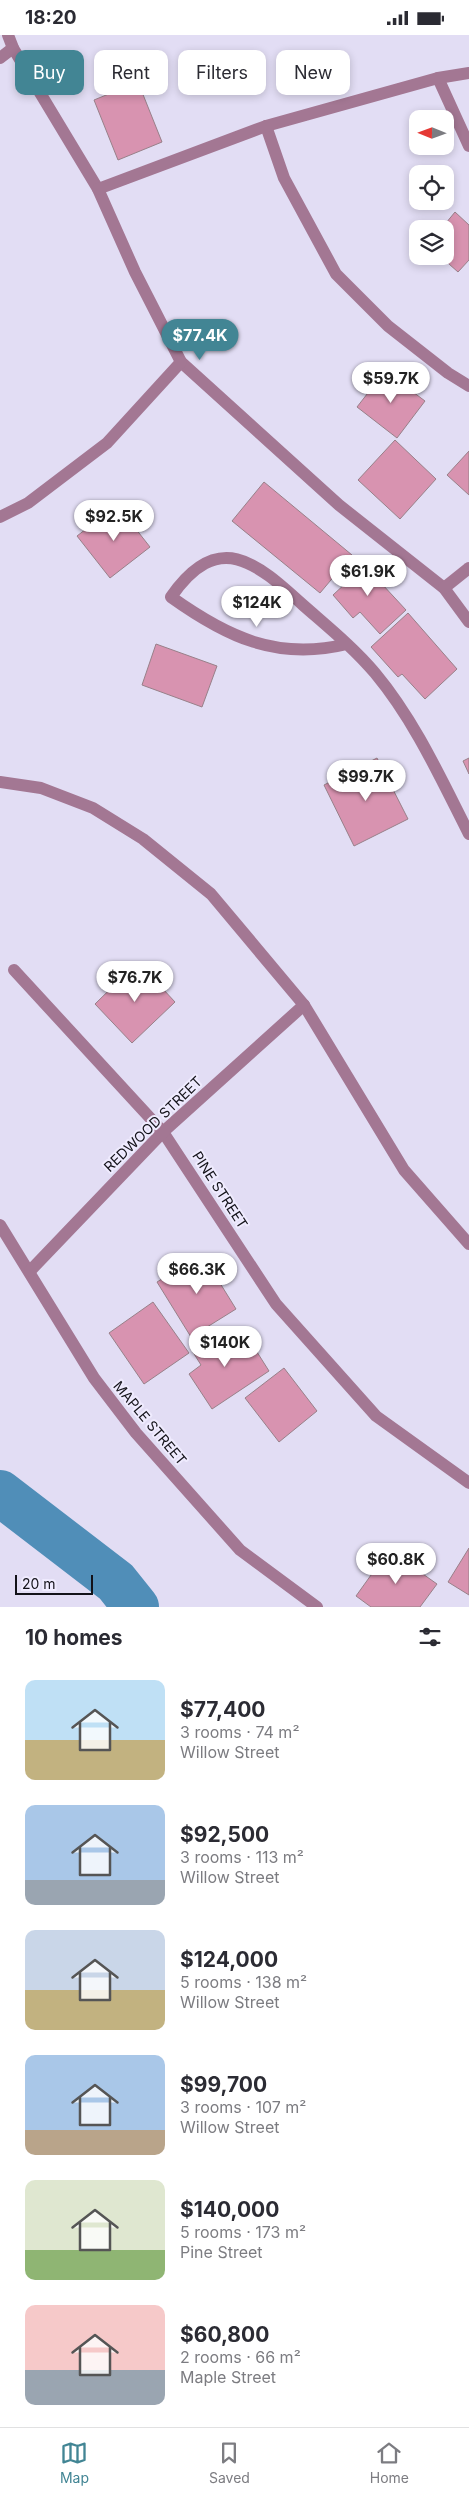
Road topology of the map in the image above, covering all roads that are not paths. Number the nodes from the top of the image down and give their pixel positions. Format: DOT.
graph roads {
  1 [pos="8,35"];
  2 [pos="13,48"];
  3 [pos="0,58"];
  4 [pos="469,73"];
  5 [pos="438,78"];
  6 [pos="266,126"];
  7 [pos="469,146"];
  8 [pos="98,189"];
  9 [pos="181,363"];
  10 [pos="469,386"];
  11 [pos="0,517"];
  12 [pos="469,568"];
  13 [pos="444,588"];
  14 [pos="469,622"];
  15 [pos="347,644"];
  16 [pos="0,782"];
  17 [pos="469,834"];
  18 [pos="14,970"];
  19 [pos="304,1005"];
  20 [pos="163,1131"];
  21 [pos="0,1225"];
  22 [pos="469,1244"];
  23 [pos="30,1271"];
  24 [pos="469,1483"];
  25 [pos="317,1607"];
  1 -- 2 [label="street"];
  2 -- 3 [label="street"];
  2 -- 8 [label="street"];
  4 -- 5 [label="street"];
  5 -- 6 [label="street"];
  5 -- 7 [label="street"];
  6 -- 8 [label="street"];
  6 -- 10 [label="street"];
  8 -- 9 [label="street"];
  9 -- 11 [label="street"];
  9 -- 13 [label="street"];
  12 -- 13 [label="street"];
  13 -- 14 [label="street"];
  15 -- 15 [label="street"];
  15 -- 17 [label="street"];
  16 -- 19 [label="street"];
  18 -- 20 [label="street, PINE STREET"];
  19 -- 20 [label="street, REDWOOD STREET"];
  19 -- 22 [label="street"];
  20 -- 23 [label="street, REDWOOD STREET"];
  20 -- 24 [label="street, PINE STREET"];
  21 -- 23 [label="street, MAPLE STREET"];
  23 -- 25 [label="street, MAPLE STREET"];
}
